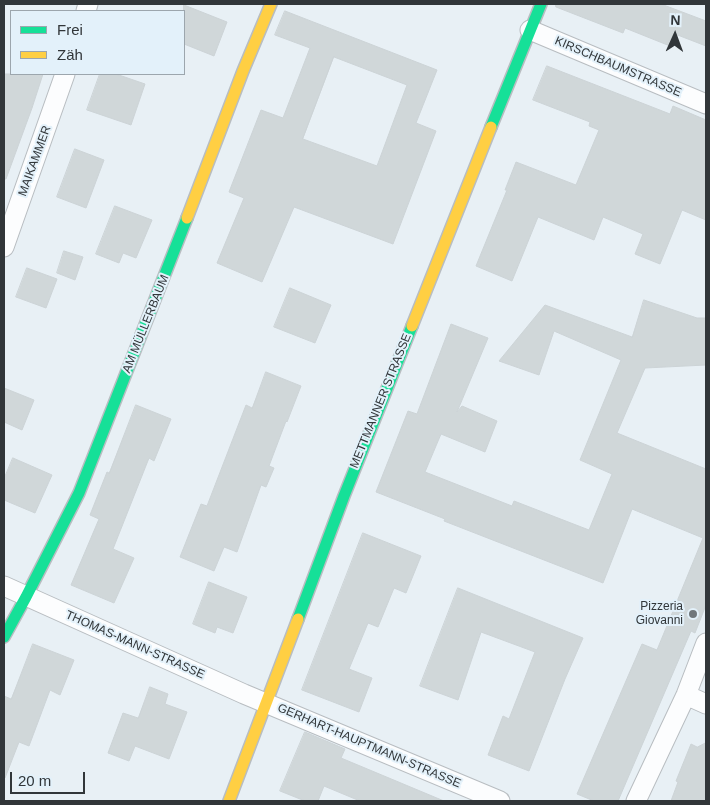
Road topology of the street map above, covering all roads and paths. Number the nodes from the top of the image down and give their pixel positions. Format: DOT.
graph roads {
  1 [pos="271,4"];
  2 [pos="541,4"];
  3 [pos="530,30"];
  4 [pos="65,75"];
  5 [pos="706,104"];
  6 [pos="4,247"];
  7 [pos="4,586"];
  8 [pos="26,597"];
  9 [pos="4,637"];
  10 [pos="706,643"];
  11 [pos="686,695"];
  12 [pos="266,703"];
  13 [pos="706,704"];
  14 [pos="229,801"];
  15 [pos="500,801"];
  16 [pos="636,801"];
  1 -- 8 [label="main road, AM MÜLLERBAUM"];
  2 -- 3 [label="main road, METTMANNER STRASSE"];
  3 -- 5 [label="street, KIRSCHBAUMSTRASSE"];
  3 -- 12 [label="main road, METTMANNER STRASSE"];
  4 -- 6 [label="street, MAIKAMMER"];
  7 -- 8 [label="street, THOMAS-MANN-STRASSE"];
  8 -- 9 [label="main road, AM MÜLLERBAUM"];
  8 -- 12 [label="street, THOMAS-MANN-STRASSE"];
  10 -- 11 [label="street"];
  11 -- 13 [label="street"];
  11 -- 16 [label="street"];
  12 -- 14 [label="main road, METTMANNER STRASSE"];
  12 -- 15 [label="street, GERHART-HAUPTMANN-STRASSE"];
}
